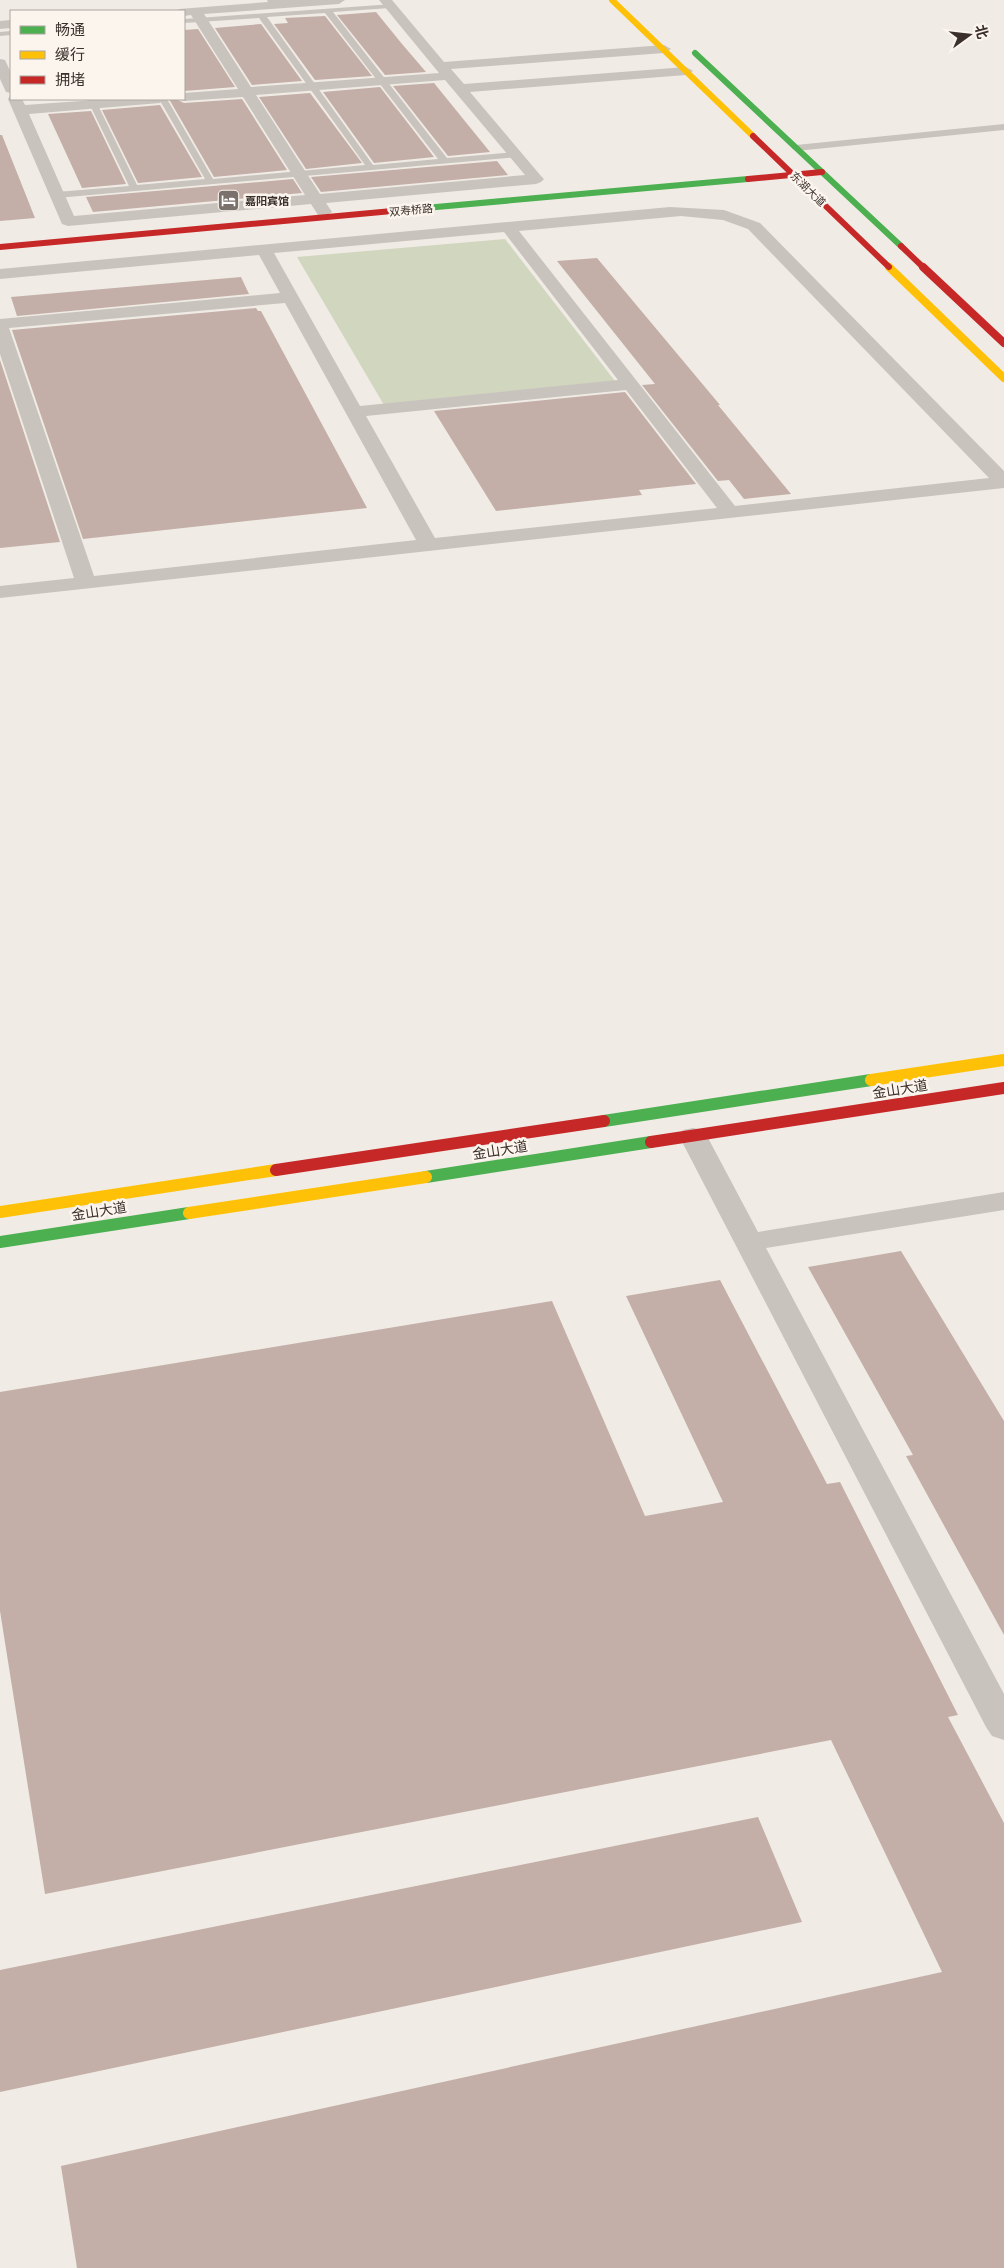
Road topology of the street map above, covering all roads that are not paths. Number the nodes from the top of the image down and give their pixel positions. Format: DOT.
graph roads {
  1 [pos="339,0"];
  2 [pos="612,0"];
  3 [pos="275,2"];
  4 [pos="387,3"];
  5 [pos="327,10"];
  6 [pos="193,14"];
  7 [pos="261,15"];
  8 [pos="688,47"];
  9 [pos="664,49"];
  10 [pos="0,63"];
  11 [pos="445,71"];
  12 [pos="686,71"];
  13 [pos="383,81"];
  14 [pos="10,87"];
  15 [pos="313,87"];
  16 [pos="459,89"];
  17 [pos="248,92"];
  18 [pos="185,97"];
  19 [pos="128,100"];
  20 [pos="163,100"];
  21 [pos="93,101"];
  22 [pos="18,104"];
  23 [pos="1004,127"];
  24 [pos="796,148"];
  25 [pos="516,155"];
  26 [pos="444,162"];
  27 [pos="371,168"];
  28 [pos="822,172"];
  29 [pos="300,174"];
  30 [pos="794,175"];
  31 [pos="210,182"];
  32 [pos="134,188"];
  33 [pos="56,195"];
  34 [pos="316,199"];
  35 [pos="328,217"];
  36 [pos="508,227"];
  37 [pos="0,247"];
  38 [pos="264,250"];
  39 [pos="0,274"];
  40 [pos="291,297"];
  41 [pos="0,326"];
  42 [pos="1004,343"];
  43 [pos="1004,378"];
  44 [pos="630,384"];
  45 [pos="355,412"];
  46 [pos="730,512"];
  47 [pos="429,545"];
  48 [pos="86,583"];
  49 [pos="0,592"];
  50 [pos="1004,1060"];
  51 [pos="1004,1088"];
  52 [pos="693,1136"];
  53 [pos="1004,1201"];
  54 [pos="0,1212"];
  55 [pos="0,1242"];
  56 [pos="749,1242"];
  57 [pos="1004,1727"];
  1 -- 3 [label="street"];
  2 -- 9 [label="main road, 东湖大道"];
  3 -- 6 [label="street"];
  4 -- 5 [label="lane"];
  4 -- 11 [label="street"];
  5 -- 7 [label="lane"];
  5 -- 13 [label="lane"];
  6 -- 7 [label="lane"];
  6 -- 17 [label="street"];
  7 -- 15 [label="lane"];
  8 -- 24 [label="main road, 东湖大道"];
  9 -- 11 [label="street"];
  9 -- 12 [label="main road, 东湖大道"];
  10 -- 14 [label="street"];
  11 -- 13 [label="street"];
  11 -- 16 [label="street"];
  12 -- 16 [label="street"];
  12 -- 30 [label="main road, 东湖大道"];
  13 -- 15 [label="street"];
  13 -- 26 [label="lane"];
  15 -- 17 [label="street"];
  15 -- 27 [label="lane"];
  16 -- 25 [label="street"];
  17 -- 18 [label="street"];
  17 -- 29 [label="street"];
  19 -- 21 [label="street"];
  20 -- 31 [label="lane"];
  21 -- 22 [label="street"];
  21 -- 32 [label="lane"];
  22 -- 33 [label="street"];
  23 -- 24 [label="lane"];
  24 -- 28 [label="main road, 东湖大道"];
  25 -- 26 [label="lane"];
  25 -- 34 [label="street"];
  26 -- 27 [label="lane"];
  27 -- 29 [label="lane"];
  28 -- 30 [label="main road, 双寿桥路"];
  28 -- 42 [label="main road, 东湖大道"];
  29 -- 31 [label="lane"];
  29 -- 34 [label="street"];
  30 -- 35 [label="main road, 双寿桥路"];
  30 -- 43 [label="main road, 东湖大道"];
  31 -- 32 [label="lane"];
  32 -- 33 [label="lane"];
  33 -- 34 [label="street"];
  34 -- 35 [label="street"];
  35 -- 37 [label="main road, 双寿桥路"];
  36 -- 38 [label="street"];
  36 -- 44 [label="street"];
  36 -- 46 [label="street"];
  38 -- 39 [label="street"];
  38 -- 40 [label="street"];
  40 -- 41 [label="street"];
  40 -- 45 [label="street"];
  41 -- 48 [label="street"];
  44 -- 45 [label="street"];
  44 -- 46 [label="street"];
  45 -- 47 [label="street"];
  46 -- 47 [label="street"];
  47 -- 48 [label="street"];
  48 -- 49 [label="street"];
  50 -- 54 [label="main road, 金山大道"];
  51 -- 52 [label="main road, 金山大道"];
  52 -- 55 [label="main road, 金山大道"];
  52 -- 56 [label="street"];
  53 -- 56 [label="street"];
  56 -- 57 [label="street"];
}
